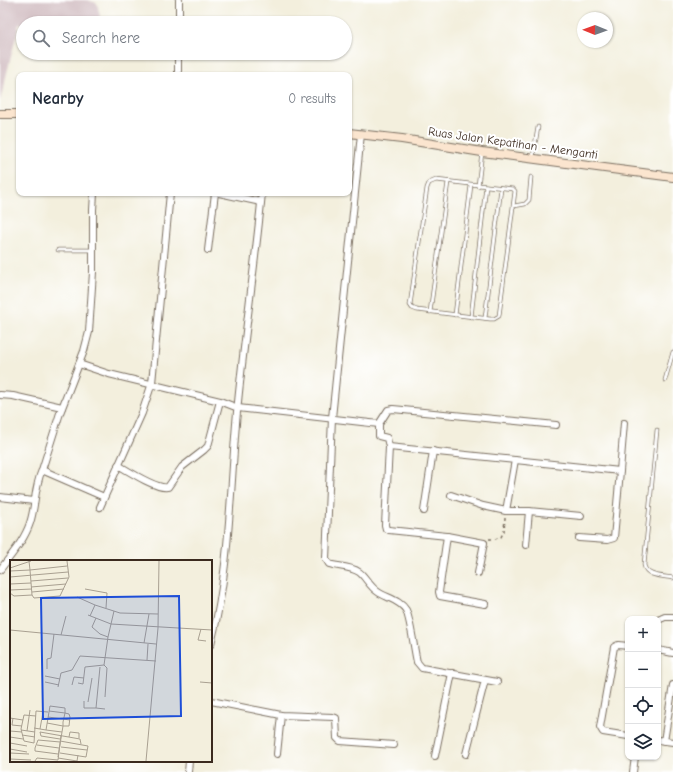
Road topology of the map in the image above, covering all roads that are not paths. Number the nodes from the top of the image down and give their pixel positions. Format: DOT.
graph roads {
  1 [pos="179,0"];
  2 [pos="178,16"];
  3 [pos="178,60"];
  4 [pos="178,72"];
  5 [pos="0,114"];
  6 [pos="16,114"];
  7 [pos="538,127"];
  8 [pos="352,133"];
  9 [pos="361,134"];
  10 [pos="482,152"];
  11 [pos="533,159"];
  12 [pos="531,177"];
  13 [pos="673,177"];
  14 [pos="448,182"];
  15 [pos="472,185"];
  16 [pos="352,186"];
  17 [pos="478,186"];
  18 [pos="486,186"];
  19 [pos="501,188"];
  20 [pos="94,196"];
  21 [pos="170,196"];
  22 [pos="215,196"];
  23 [pos="232,196"];
  24 [pos="262,196"];
  25 [pos="351,196"];
  26 [pos="261,202"];
  27 [pos="514,206"];
  28 [pos="58,250"];
  29 [pos="92,250"];
  30 [pos="208,250"];
  31 [pos="430,312"];
  32 [pos="455,315"];
  33 [pos="471,317"];
  34 [pos="485,318"];
  35 [pos="673,352"];
  36 [pos="79,364"];
  37 [pos="665,380"];
  38 [pos="152,383"];
  39 [pos="0,395"];
  40 [pos="220,401"];
  41 [pos="62,407"];
  42 [pos="238,408"];
  43 [pos="332,418"];
  44 [pos="624,423"];
  45 [pos="379,424"];
  46 [pos="556,425"];
  47 [pos="657,430"];
  48 [pos="388,447"];
  49 [pos="433,451"];
  50 [pos="515,460"];
  51 [pos="118,465"];
  52 [pos="42,470"];
  53 [pos="620,471"];
  54 [pos="451,495"];
  55 [pos="0,497"];
  56 [pos="104,497"];
  57 [pos="34,502"];
  58 [pos="100,507"];
  59 [pos="424,511"];
  60 [pos="506,511"];
  61 [pos="529,511"];
  62 [pos="581,516"];
  63 [pos="447,536"];
  64 [pos="579,538"];
  65 [pos="526,544"];
  66 [pos="0,570"];
  67 [pos="478,573"];
  68 [pos="673,578"];
  69 [pos="485,604"];
  70 [pos="673,617"];
  71 [pos="661,619"];
  72 [pos="212,640"];
  73 [pos="625,646"];
  74 [pos="661,651"];
  75 [pos="673,653"];
  76 [pos="452,673"];
  77 [pos="484,680"];
  78 [pos="497,682"];
  79 [pos="673,685"];
  80 [pos="212,701"];
  81 [pos="281,715"];
  82 [pos="625,736"];
  83 [pos="661,741"];
  84 [pos="673,742"];
  85 [pos="394,745"];
  86 [pos="277,754"];
  87 [pos="466,754"];
  88 [pos="435,756"];
  89 [pos="635,760"];
  90 [pos="189,762"];
  91 [pos="188,772"];
  92 [pos="634,772"];
  1 -- 2 [label="street"];
  3 -- 4 [label="street"];
  5 -- 6 [label="main road"];
  7 -- 11 [label="lane"];
  8 -- 9 [label="main road, Ruas Jalan Kepatihan - Menganti"];
  9 -- 10 [label="main road, Ruas Jalan Kepatihan - Menganti"];
  9 -- 16 [label="street"];
  10 -- 11 [label="main road, Ruas Jalan Kepatihan - Menganti"];
  10 -- 17 [label="lane"];
  11 -- 13 [label="main road, Ruas Jalan Kepatihan - Menganti"];
  12 -- 27 [label="lane"];
  14 -- 15 [label="lane"];
  14 -- 31 [label="lane"];
  14 -- 31 [label="lane"];
  15 -- 17 [label="lane"];
  15 -- 32 [label="lane"];
  17 -- 18 [label="lane"];
  18 -- 19 [label="lane"];
  18 -- 33 [label="lane"];
  19 -- 27 [label="lane"];
  19 -- 34 [label="lane"];
  20 -- 29 [label="street"];
  21 -- 38 [label="street"];
  22 -- 30 [label="street"];
  23 -- 26 [label="street"];
  24 -- 26 [label="street"];
  25 -- 43 [label="street"];
  26 -- 42 [label="street"];
  27 -- 34 [label="lane"];
  28 -- 29 [label="lane"];
  29 -- 36 [label="street"];
  31 -- 32 [label="lane"];
  32 -- 33 [label="lane"];
  33 -- 34 [label="lane"];
  35 -- 37 [label="lane"];
  36 -- 38 [label="street"];
  36 -- 41 [label="street"];
  38 -- 40 [label="street"];
  38 -- 51 [label="street"];
  39 -- 41 [label="street"];
  40 -- 42 [label="street"];
  40 -- 51 [label="street"];
  41 -- 52 [label="street"];
  42 -- 43 [label="street"];
  42 -- 72 [label="street"];
  43 -- 45 [label="street"];
  43 -- 76 [label="street"];
  44 -- 53 [label="street"];
  45 -- 46 [label="street"];
  45 -- 48 [label="street"];
  47 -- 68 [label="lane"];
  48 -- 49 [label="street"];
  48 -- 63 [label="street"];
  49 -- 50 [label="street"];
  49 -- 59 [label="street"];
  50 -- 53 [label="street"];
  50 -- 60 [label="street"];
  51 -- 56 [label="street"];
  52 -- 56 [label="street"];
  52 -- 57 [label="street"];
  53 -- 64 [label="street"];
  54 -- 60 [label="street"];
  55 -- 57 [label="street"];
  56 -- 58 [label="street"];
  57 -- 66 [label="street"];
  60 -- 61 [label="street"];
  61 -- 62 [label="street"];
  61 -- 65 [label="street"];
  63 -- 67 [label="street"];
  63 -- 69 [label="street"];
  70 -- 71 [label="street"];
  73 -- 82 [label="street"];
  74 -- 75 [label="street"];
  76 -- 77 [label="street"];
  76 -- 88 [label="street"];
  77 -- 78 [label="street"];
  77 -- 87 [label="street"];
  79 -- 83 [label="street"];
  80 -- 81 [label="street"];
  81 -- 85 [label="street"];
  81 -- 86 [label="street"];
  83 -- 84 [label="street"];
  89 -- 92 [label="street"];
  90 -- 91 [label="street"];
}
